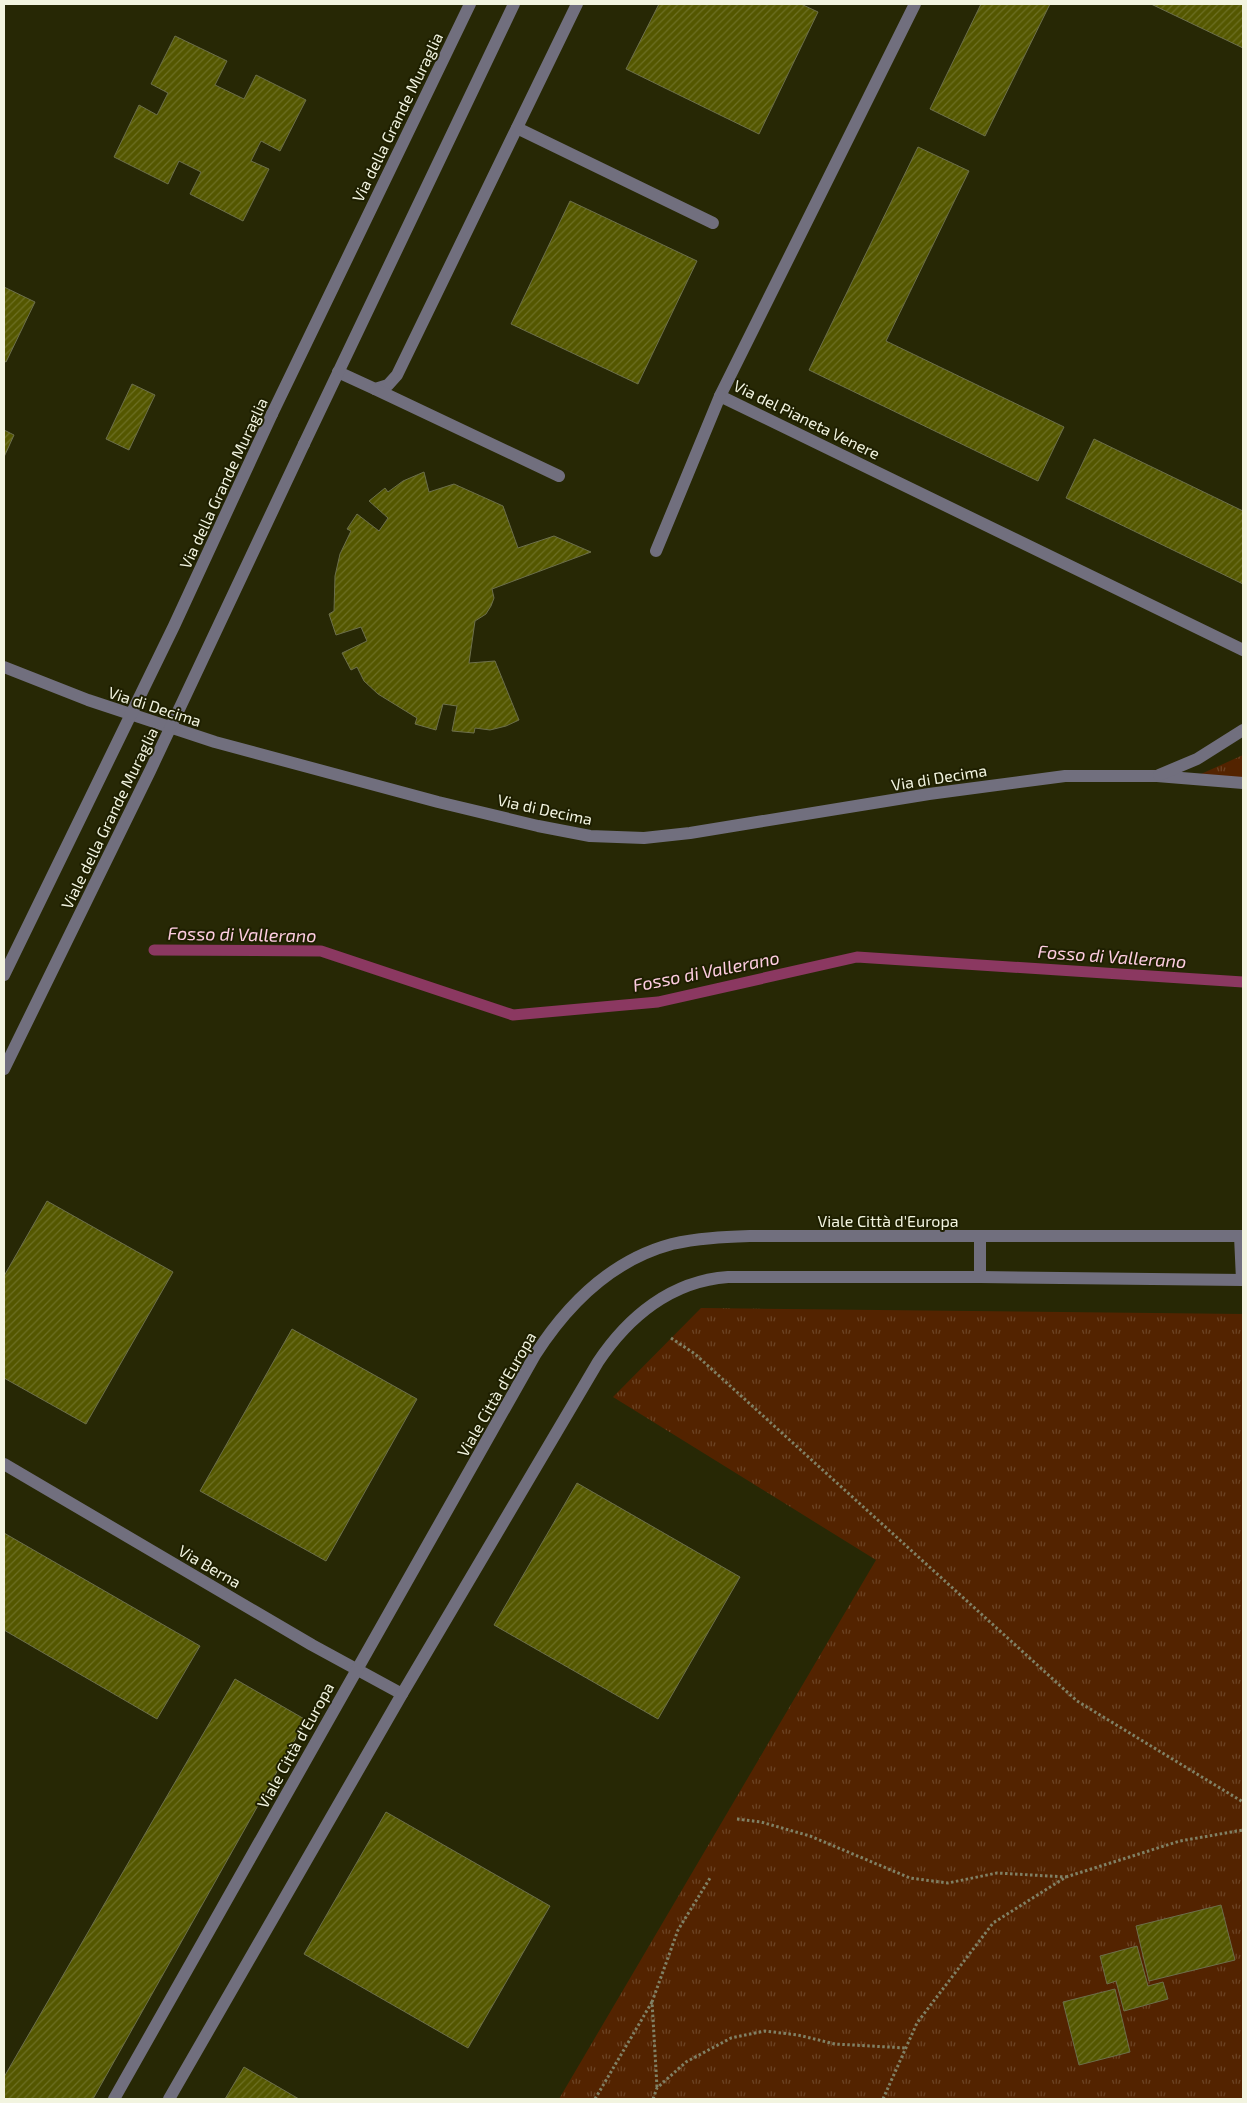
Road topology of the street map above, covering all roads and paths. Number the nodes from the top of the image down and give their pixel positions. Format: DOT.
graph roads {
  1 [pos="470,4"];
  2 [pos="514,4"];
  3 [pos="577,4"];
  4 [pos="915,4"];
  5 [pos="517,128"];
  6 [pos="713,223"];
  7 [pos="338,372"];
  8 [pos="375,389"];
  9 [pos="720,396"];
  10 [pos="559,476"];
  11 [pos="656,551"];
  12 [pos="1243,650"];
  13 [pos="4,667"];
  14 [pos="1243,730"];
  15 [pos="1157,776"];
  16 [pos="1243,784"];
  17 [pos="4,974"];
  18 [pos="4,1069"];
  19 [pos="980,1236"];
  20 [pos="1242,1236"];
  21 [pos="980,1277"];
  22 [pos="1242,1280"];
  23 [pos="671,1338"];
  24 [pos="4,1464"];
  25 [pos="356,1669"];
  26 [pos="402,1694"];
  27 [pos="1243,1802"];
  28 [pos="738,1819"];
  29 [pos="1243,1830"];
  30 [pos="1066,1876"];
  31 [pos="710,1878"];
  32 [pos="652,2002"];
  33 [pos="906,2048"];
  34 [pos="657,2088"];
  35 [pos="114,2099"];
  36 [pos="169,2099"];
  37 [pos="595,2099"];
  38 [pos="653,2099"];
  39 [pos="883,2099"];
  1 -- 17 [label="street, Via della Grande Muraglia, bridge"];
  2 -- 7 [label="street"];
  3 -- 5 [label="street"];
  4 -- 9 [label="street, Via del Pianeta Venere"];
  5 -- 6 [label="street"];
  5 -- 8 [label="street"];
  7 -- 8 [label="street"];
  7 -- 18 [label="street, Viale della Grande Muraglia, bridge"];
  8 -- 10 [label="street"];
  9 -- 11 [label="street"];
  9 -- 12 [label="street, Via del Pianeta Venere"];
  13 -- 15 [label="street, Via di Decima"];
  14 -- 15 [label="street, Via di Decima"];
  15 -- 16 [label="street, Via di Decima"];
  19 -- 20 [label="street, Viale Città d'Europa"];
  19 -- 21 [label="street"];
  19 -- 25 [label="street, Viale Città d'Europa"];
  20 -- 22 [label="street, Viale Città d'Europa"];
  21 -- 22 [label="street, Viale Città d'Europa"];
  21 -- 26 [label="street, Viale Città d'Europa"];
  23 -- 27 [label="path"];
  24 -- 25 [label="street, Via Berna"];
  25 -- 26 [label="street, Via Berna"];
  25 -- 35 [label="street, Viale Città d'Europa"];
  26 -- 36 [label="street, Viale Città d'Europa"];
  28 -- 30 [label="path"];
  29 -- 30 [label="path"];
  30 -- 33 [label="path"];
  31 -- 32 [label="path"];
  32 -- 34 [label="path"];
  32 -- 37 [label="path"];
  33 -- 34 [label="path"];
  33 -- 39 [label="path"];
  34 -- 38 [label="path"];
}
